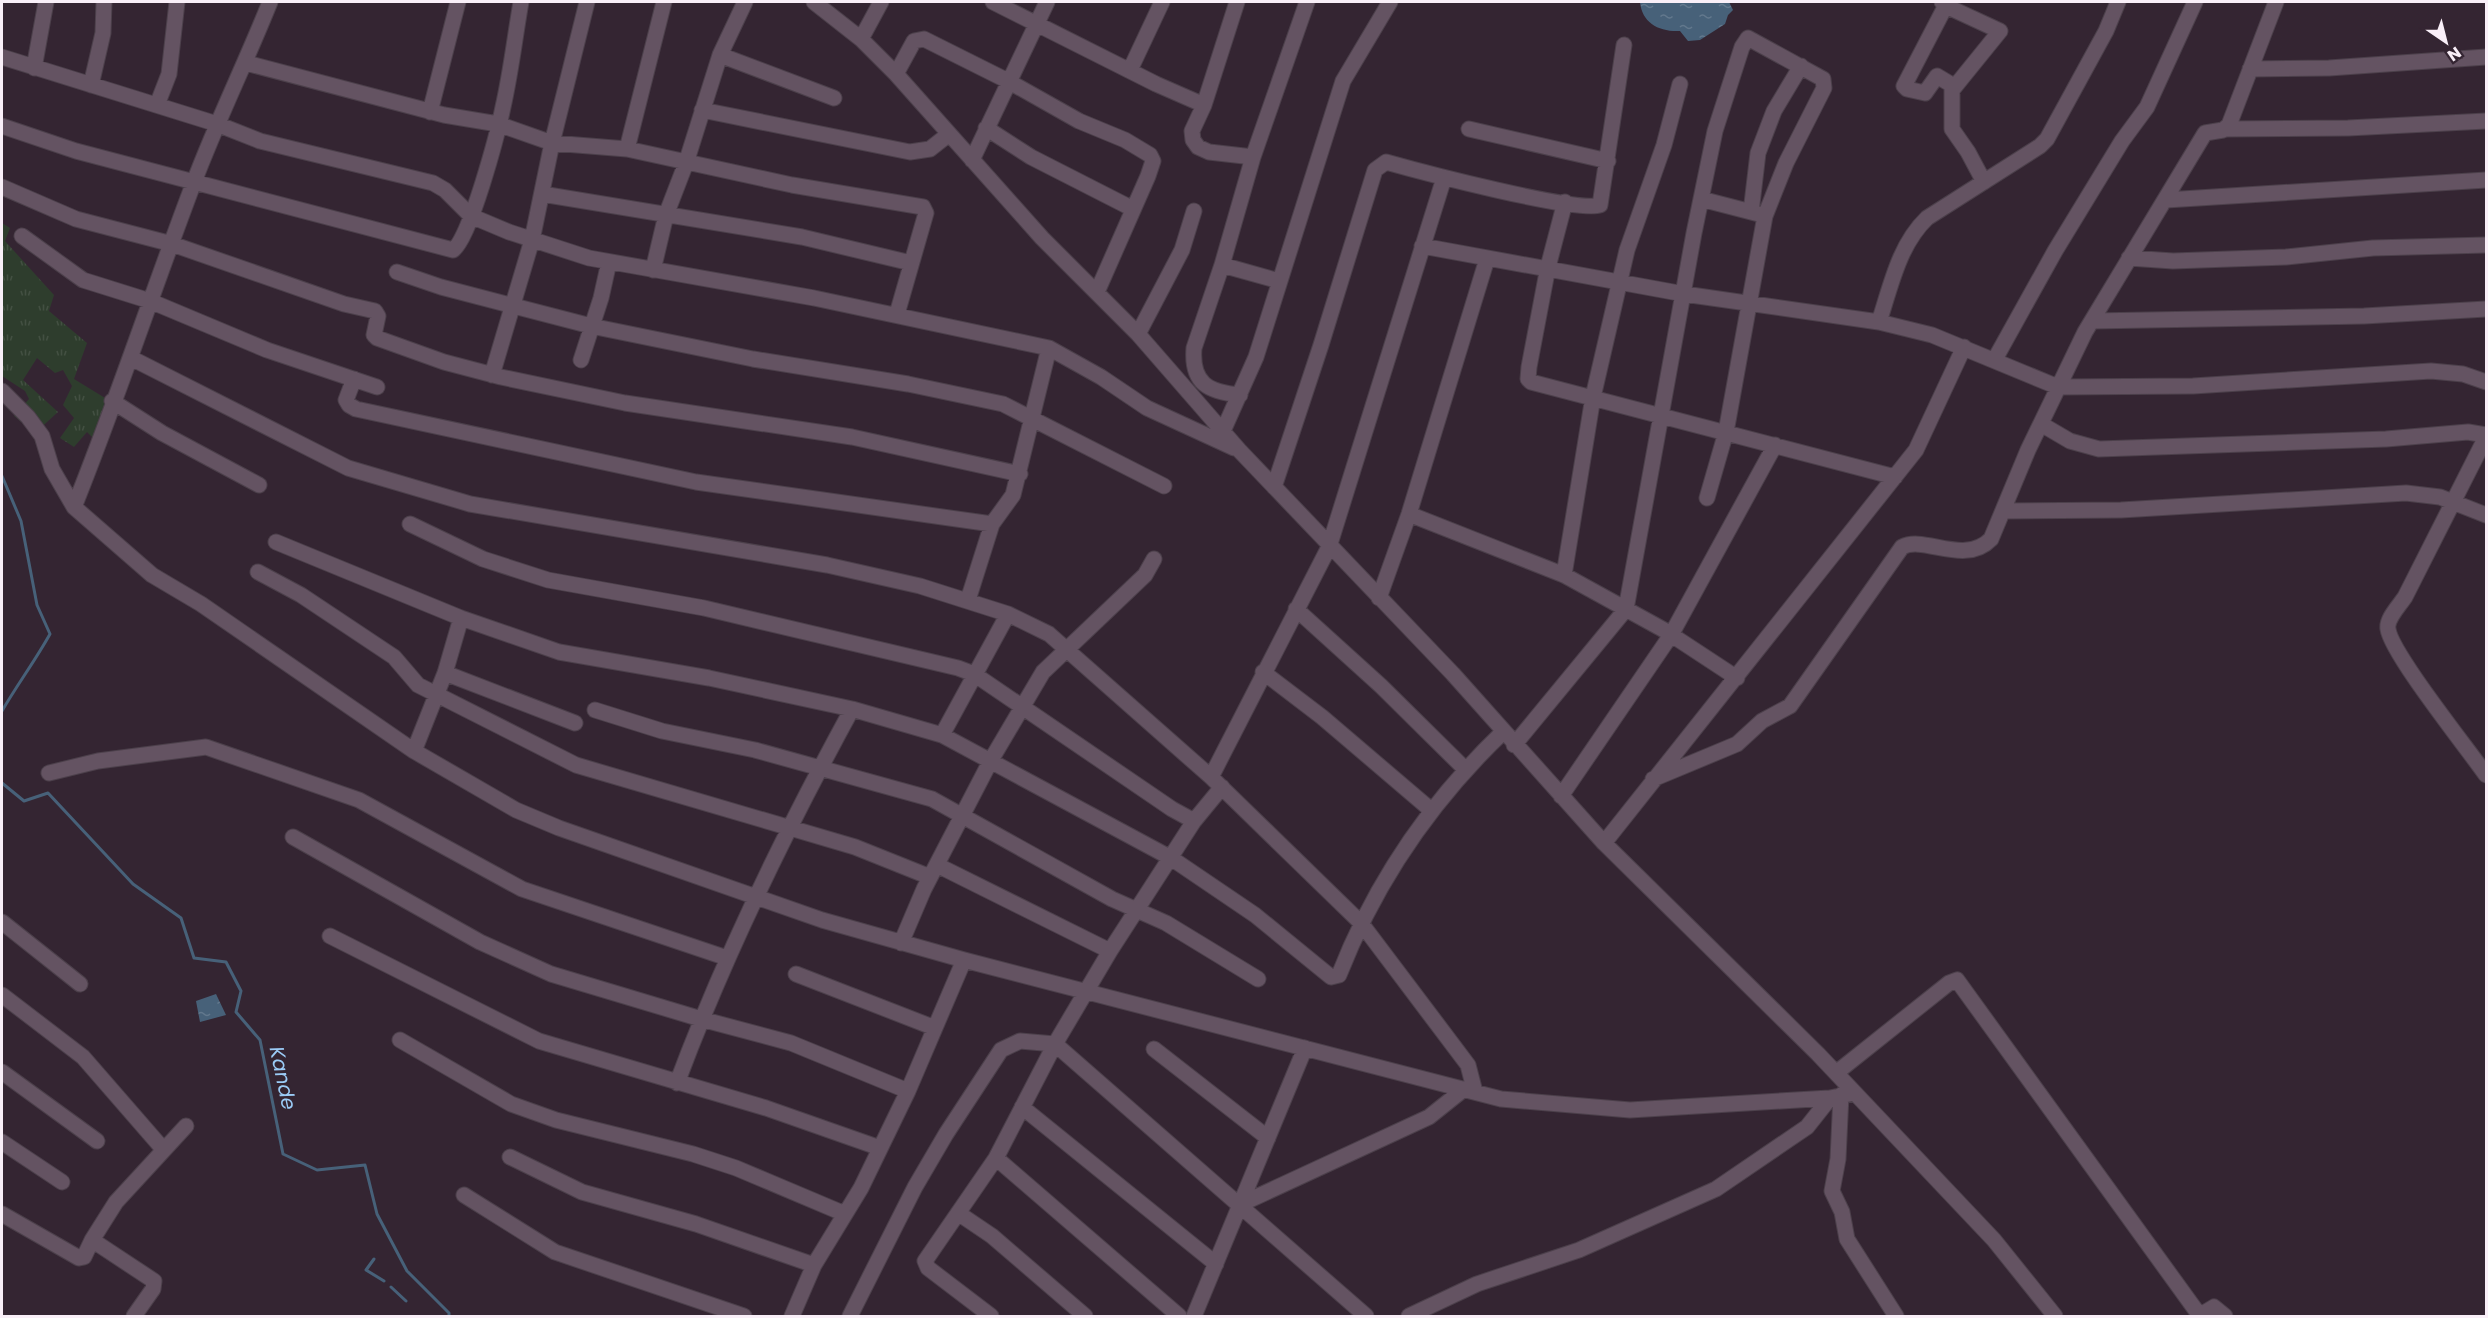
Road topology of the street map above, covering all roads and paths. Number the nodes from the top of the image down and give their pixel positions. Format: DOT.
graph roads {
  1 [pos="46,2"];
  2 [pos="104,2"];
  3 [pos="177,2"];
  4 [pos="270,2"];
  5 [pos="458,2"];
  6 [pos="521,2"];
  7 [pos="587,2"];
  8 [pos="664,2"];
  9 [pos="745,2"];
  10 [pos="814,2"];
  11 [pos="881,2"];
  12 [pos="993,2"];
  13 [pos="1047,2"];
  14 [pos="1162,2"];
  15 [pos="1237,2"];
  16 [pos="1307,2"];
  17 [pos="1390,2"];
  18 [pos="2118,2"];
  19 [pos="2195,2"];
  20 [pos="2276,2"];
  21 [pos="1944,4"];
  22 [pos="1037,21"];
  23 [pos="861,39"];
  24 [pos="1624,45"];
  25 [pos="720,56"];
  26 [pos="2,57"];
  27 [pos="2487,57"];
  28 [pos="246,63"];
  29 [pos="1801,66"];
  30 [pos="34,68"];
  31 [pos="2250,69"];
  32 [pos="1130,70"];
  33 [pos="896,74"];
  34 [pos="1008,81"];
  35 [pos="1680,84"];
  36 [pos="91,86"];
  37 [pos="1953,89"];
  38 [pos="834,98"];
  39 [pos="157,105"];
  40 [pos="1204,105"];
  41 [pos="702,110"];
  42 [pos="430,112"];
  43 [pos="2487,121"];
  44 [pos="217,124"];
  45 [pos="498,124"];
  46 [pos="2,126"];
  47 [pos="986,128"];
  48 [pos="1469,129"];
  49 [pos="2224,129"];
  50 [pos="949,134"];
  51 [pos="552,143"];
  52 [pos="627,149"];
  53 [pos="1253,157"];
  54 [pos="972,160"];
  55 [pos="1608,161"];
  56 [pos="686,163"];
  57 [pos="1444,178"];
  58 [pos="2487,180"];
  59 [pos="1984,182"];
  60 [pos="194,183"];
  61 [pos="2,187"];
  62 [pos="542,194"];
  63 [pos="1701,200"];
  64 [pos="2166,200"];
  65 [pos="1565,202"];
  66 [pos="1133,209"];
  67 [pos="1194,212"];
  68 [pos="1758,214"];
  69 [pos="666,215"];
  70 [pos="471,216"];
  71 [pos="22,236"];
  72 [pos="532,240"];
  73 [pos="172,244"];
  74 [pos="2487,245"];
  75 [pos="1422,246"];
  76 [pos="1487,258"];
  77 [pos="2129,258"];
  78 [pos="609,262"];
  79 [pos="911,263"];
  80 [pos="1221,265"];
  81 [pos="1548,267"];
  82 [pos="653,270"];
  83 [pos="397,272"];
  84 [pos="1279,281"];
  85 [pos="1620,283"];
  86 [pos="1097,292"];
  87 [pos="1684,294"];
  88 [pos="150,301"];
  89 [pos="1749,305"];
  90 [pos="513,306"];
  91 [pos="2487,309"];
  92 [pos="897,314"];
  93 [pos="2092,321"];
  94 [pos="1879,322"];
  95 [pos="591,326"];
  96 [pos="1138,334"];
  97 [pos="1964,347"];
  98 [pos="1049,348"];
  99 [pos="131,358"];
  100 [pos="1995,359"];
  101 [pos="581,360"];
  102 [pos="492,375"];
  103 [pos="354,379"];
  104 [pos="2487,382"];
  105 [pos="377,387"];
  106 [pos="2058,387"];
  107 [pos="2,391"];
  108 [pos="1240,395"];
  109 [pos="1593,397"];
  110 [pos="112,401"];
  111 [pos="1661,416"];
  112 [pos="1033,418"];
  113 [pos="2041,424"];
  114 [pos="1223,431"];
  115 [pos="1726,432"];
  116 [pos="2487,436"];
  117 [pos="1775,445"];
  118 [pos="1239,450"];
  119 [pos="1020,474"];
  120 [pos="1895,477"];
  121 [pos="259,485"];
  122 [pos="1164,486"];
  123 [pos="1274,487"];
  124 [pos="1707,498"];
  125 [pos="2452,502"];
  126 [pos="74,507"];
  127 [pos="2002,511"];
  128 [pos="1409,514"];
  129 [pos="2487,515"];
  130 [pos="410,524"];
  131 [pos="992,524"];
  132 [pos="276,542"];
  133 [pos="1329,547"];
  134 [pos="1154,559"];
  135 [pos="258,572"];
  136 [pos="1564,574"];
  137 [pos="1379,598"];
  138 [pos="968,600"];
  139 [pos="1296,609"];
  140 [pos="1626,609"];
  141 [pos="1008,614"];
  142 [pos="461,618"];
  143 [pos="1671,635"];
  144 [pos="1065,649"];
  145 [pos="1263,672"];
  146 [pos="445,673"];
  147 [pos="974,674"];
  148 [pos="1737,678"];
  149 [pos="436,695"];
  150 [pos="1022,706"];
  151 [pos="852,709"];
  152 [pos="595,710"];
  153 [pos="575,723"];
  154 [pos="1503,732"];
  155 [pos="942,735"];
  156 [pos="1514,745"];
  157 [pos="414,751"];
  158 [pos="991,760"];
  159 [pos="819,769"];
  160 [pos="1465,769"];
  161 [pos="48,773"];
  162 [pos="2487,775"];
  163 [pos="1653,779"];
  164 [pos="1217,782"];
  165 [pos="1561,796"];
  166 [pos="1431,810"];
  167 [pos="962,817"];
  168 [pos="1194,821"];
  169 [pos="791,827"];
  170 [pos="292,837"];
  171 [pos="1604,843"];
  172 [pos="1171,858"];
  173 [pos="933,871"];
  174 [pos="756,897"];
  175 [pos="1136,911"];
  176 [pos="2,922"];
  177 [pos="1361,923"];
  178 [pos="330,936"];
  179 [pos="901,943"];
  180 [pos="1110,951"];
  181 [pos="727,958"];
  182 [pos="964,960"];
  183 [pos="796,974"];
  184 [pos="1258,979"];
  185 [pos="80,984"];
  186 [pos="1086,991"];
  187 [pos="2,995"];
  188 [pos="701,1020"];
  189 [pos="935,1028"];
  190 [pos="400,1040"];
  191 [pos="1055,1044"];
  192 [pos="1305,1048"];
  193 [pos="1154,1049"];
  194 [pos="2,1072"];
  195 [pos="1836,1073"];
  196 [pos="677,1083"];
  197 [pos="1469,1090"];
  198 [pos="908,1091"];
  199 [pos="1842,1095"];
  200 [pos="1022,1107"];
  201 [pos="186,1126"];
  202 [pos="1268,1138"];
  203 [pos="97,1141"];
  204 [pos="2,1142"];
  205 [pos="880,1148"];
  206 [pos="164,1149"];
  207 [pos="510,1157"];
  208 [pos="996,1158"];
  209 [pos="62,1182"];
  210 [pos="464,1195"];
  211 [pos="1240,1204"];
  212 [pos="958,1213"];
  213 [pos="2,1214"];
  214 [pos="844,1214"];
  215 [pos="92,1240"];
  216 [pos="1216,1264"];
  217 [pos="814,1265"];
  218 [pos="2199,1316"];
  219 [pos="134,1317"];
  220 [pos="744,1317"];
  221 [pos="792,1317"];
  222 [pos="850,1317"];
  223 [pos="991,1317"];
  224 [pos="1085,1317"];
  225 [pos="1179,1317"];
  226 [pos="1194,1317"];
  227 [pos="1366,1317"];
  228 [pos="1409,1317"];
  229 [pos="1896,1317"];
  230 [pos="2055,1317"];
  231 [pos="2225,1317"];
  1 -- 30 [label="street"];
  2 -- 36 [label="street"];
  3 -- 39 [label="street"];
  4 -- 28 [label="street"];
  5 -- 42 [label="street"];
  6 -- 45 [label="street"];
  7 -- 51 [label="street"];
  8 -- 52 [label="street"];
  9 -- 25 [label="street"];
  10 -- 23 [label="street"];
  11 -- 23 [label="street"];
  12 -- 22 [label="street"];
  13 -- 22 [label="street"];
  14 -- 32 [label="street"];
  15 -- 40 [label="street"];
  16 -- 53 [label="street"];
  17 -- 84 [label="street"];
  18 -- 59 [label="street"];
  19 -- 100 [label="street"];
  20 -- 31 [label="street"];
  21 -- 37 [label="street"];
  21 -- 37 [label="street"];
  22 -- 32 [label="street"];
  22 -- 34 [label="street"];
  23 -- 33 [label="street"];
  24 -- 55 [label="street"];
  25 -- 38 [label="street"];
  25 -- 41 [label="street"];
  26 -- 30 [label="street"];
  27 -- 31 [label="street"];
  28 -- 42 [label="street"];
  28 -- 44 [label="street"];
  29 -- 63 [label="street"];
  29 -- 68 [label="street"];
  29 -- 68 [label="street"];
  30 -- 36 [label="street"];
  31 -- 49 [label="street"];
  32 -- 40 [label="street"];
  33 -- 34 [label="street"];
  33 -- 50 [label="street"];
  34 -- 47 [label="street"];
  34 -- 66 [label="street"];
  35 -- 85 [label="street"];
  36 -- 39 [label="street"];
  37 -- 59 [label="street"];
  39 -- 44 [label="street"];
  40 -- 53 [label="street"];
  41 -- 50 [label="street"];
  41 -- 56 [label="street"];
  42 -- 45 [label="street"];
  43 -- 49 [label="street"];
  44 -- 60 [label="street"];
  44 -- 70 [label="street"];
  45 -- 51 [label="street"];
  45 -- 70 [label="street"];
  46 -- 60 [label="street"];
  47 -- 54 [label="street"];
  47 -- 66 [label="street"];
  48 -- 55 [label="street"];
  49 -- 64 [label="street"];
  50 -- 54 [label="street"];
  51 -- 52 [label="street"];
  51 -- 62 [label="street"];
  52 -- 56 [label="street"];
  53 -- 80 [label="street"];
  54 -- 86 [label="street"];
  55 -- 65 [label="street"];
  56 -- 69 [label="street"];
  56 -- 79 [label="street"];
  57 -- 65 [label="street"];
  57 -- 75 [label="street"];
  57 -- 123 [label="street"];
  58 -- 64 [label="street"];
  59 -- 94 [label="street"];
  60 -- 70 [label="street"];
  60 -- 73 [label="street"];
  61 -- 73 [label="street"];
  62 -- 69 [label="street"];
  62 -- 72 [label="street"];
  63 -- 68 [label="street"];
  63 -- 87 [label="street"];
  64 -- 77 [label="street"];
  65 -- 81 [label="street"];
  66 -- 86 [label="street"];
  67 -- 96 [label="street"];
  68 -- 89 [label="street"];
  69 -- 79 [label="street"];
  69 -- 82 [label="street"];
  70 -- 72 [label="street"];
  71 -- 88 [label="street"];
  72 -- 78 [label="street"];
  72 -- 90 [label="street"];
  73 -- 88 [label="street"];
  73 -- 102 [label="street"];
  74 -- 77 [label="street"];
  75 -- 76 [label="street"];
  75 -- 133 [label="street"];
  76 -- 81 [label="street"];
  76 -- 128 [label="street"];
  77 -- 93 [label="street"];
  78 -- 82 [label="street"];
  78 -- 95 [label="street"];
  79 -- 92 [label="street"];
  80 -- 84 [label="street"];
  80 -- 108 [label="street"];
  81 -- 85 [label="street"];
  81 -- 109 [label="street"];
  82 -- 92 [label="street"];
  83 -- 90 [label="street"];
  84 -- 108 [label="street"];
  85 -- 87 [label="street"];
  85 -- 109 [label="street"];
  86 -- 96 [label="street"];
  87 -- 89 [label="street"];
  87 -- 111 [label="street"];
  88 -- 99 [label="street"];
  88 -- 103 [label="street"];
  89 -- 94 [label="street"];
  89 -- 115 [label="street"];
  90 -- 95 [label="street"];
  90 -- 102 [label="street"];
  91 -- 93 [label="street"];
  92 -- 98 [label="street"];
  93 -- 106 [label="street"];
  94 -- 97 [label="street"];
  95 -- 101 [label="street"];
  95 -- 112 [label="street"];
  96 -- 114 [label="street"];
  97 -- 100 [label="street"];
  97 -- 120 [label="street"];
  98 -- 112 [label="street"];
  98 -- 118 [label="street"];
  99 -- 110 [label="street"];
  99 -- 138 [label="street"];
  100 -- 106 [label="street"];
  102 -- 119 [label="street"];
  103 -- 105 [label="street"];
  103 -- 131 [label="street"];
  104 -- 106 [label="street"];
  106 -- 113 [label="street"];
  107 -- 126 [label="street"];
  108 -- 114 [label="street"];
  109 -- 111 [label="street"];
  109 -- 136 [label="street"];
  110 -- 121 [label="street"];
  110 -- 126 [label="street"];
  111 -- 115 [label="street"];
  111 -- 140 [label="street"];
  112 -- 119 [label="street"];
  112 -- 122 [label="street"];
  113 -- 116 [label="street"];
  113 -- 127 [label="street"];
  114 -- 118 [label="street"];
  115 -- 117 [label="street"];
  115 -- 124 [label="street"];
  116 -- 125 [label="street"];
  117 -- 120 [label="street"];
  117 -- 143 [label="street"];
  118 -- 123 [label="street"];
  119 -- 131 [label="street"];
  120 -- 148 [label="street"];
  123 -- 133 [label="street"];
  125 -- 127 [label="street"];
  125 -- 129 [label="street"];
  125 -- 162 [label="street"];
  126 -- 157 [label="street"];
  127 -- 163 [label="street"];
  128 -- 136 [label="street"];
  128 -- 137 [label="street"];
  130 -- 147 [label="street"];
  131 -- 138 [label="street"];
  132 -- 142 [label="street"];
  133 -- 137 [label="street"];
  133 -- 139 [label="street"];
  134 -- 144 [label="street"];
  135 -- 149 [label="street"];
  136 -- 140 [label="street"];
  137 -- 154 [label="street"];
  138 -- 141 [label="street"];
  139 -- 145 [label="street"];
  139 -- 160 [label="street"];
  140 -- 143 [label="street"];
  140 -- 156 [label="street"];
  141 -- 144 [label="street"];
  141 -- 147 [label="street"];
  142 -- 146 [label="street"];
  142 -- 151 [label="street"];
  143 -- 148 [label="street"];
  143 -- 165 [label="street"];
  144 -- 150 [label="street"];
  144 -- 164 [label="street"];
  145 -- 164 [label="street"];
  145 -- 166 [label="street"];
  146 -- 149 [label="street"];
  146 -- 153 [label="street"];
  147 -- 150 [label="street"];
  147 -- 155 [label="street"];
  148 -- 163 [label="street"];
  149 -- 157 [label="street"];
  149 -- 169 [label="street"];
  150 -- 158 [label="street"];
  150 -- 168 [label="street"];
  151 -- 155 [label="street"];
  151 -- 159 [label="street"];
  152 -- 159 [label="street"];
  154 -- 156 [label="street"];
  154 -- 160 [label="street"];
  155 -- 158 [label="street"];
  156 -- 165 [label="street"];
  157 -- 174 [label="street"];
  158 -- 167 [label="street"];
  158 -- 172 [label="street"];
  159 -- 167 [label="street"];
  159 -- 169 [label="street"];
  160 -- 166 [label="street"];
  161 -- 181 [label="street"];
  163 -- 171 [label="street"];
  164 -- 168 [label="street"];
  164 -- 177 [label="street"];
  165 -- 171 [label="street"];
  166 -- 177 [label="street"];
  167 -- 173 [label="street"];
  167 -- 175 [label="street"];
  168 -- 172 [label="street"];
  169 -- 173 [label="street"];
  169 -- 174 [label="street"];
  170 -- 188 [label="street"];
  171 -- 195 [label="street"];
  172 -- 175 [label="street"];
  172 -- 177 [label="street"];
  173 -- 179 [label="street"];
  173 -- 180 [label="street"];
  174 -- 179 [label="street"];
  174 -- 181 [label="street"];
  175 -- 180 [label="street"];
  175 -- 184 [label="street"];
  176 -- 185 [label="street"];
  177 -- 197 [label="street"];
  178 -- 196 [label="street"];
  179 -- 182 [label="street"];
  180 -- 186 [label="street"];
  181 -- 188 [label="street"];
  182 -- 186 [label="street"];
  182 -- 189 [label="street"];
  183 -- 189 [label="street"];
  186 -- 191 [label="street"];
  186 -- 192 [label="street"];
  187 -- 206 [label="street"];
  188 -- 196 [label="street"];
  188 -- 198 [label="street"];
  189 -- 198 [label="street"];
  190 -- 214 [label="street"];
  191 -- 200 [label="street"];
  191 -- 211 [label="street"];
  191 -- 222 [label="street"];
  192 -- 197 [label="street"];
  192 -- 202 [label="street"];
  193 -- 202 [label="street"];
  194 -- 203 [label="street"];
  195 -- 199 [label="street"];
  195 -- 218 [label="street"];
  196 -- 205 [label="street"];
  197 -- 199 [label="street"];
  197 -- 211 [label="street"];
  198 -- 205 [label="street"];
  199 -- 228 [label="street"];
  199 -- 229 [label="street"];
  199 -- 230 [label="street"];
  200 -- 208 [label="street"];
  200 -- 216 [label="street"];
  201 -- 206 [label="street"];
  202 -- 211 [label="street"];
  204 -- 209 [label="street"];
  205 -- 214 [label="street"];
  206 -- 215 [label="street"];
  207 -- 217 [label="street"];
  208 -- 212 [label="street"];
  208 -- 225 [label="street"];
  210 -- 220 [label="street"];
  211 -- 216 [label="street"];
  211 -- 227 [label="street"];
  212 -- 223 [label="street"];
  212 -- 224 [label="street"];
  213 -- 215 [label="street"];
  214 -- 217 [label="street"];
  215 -- 219 [label="street"];
  216 -- 226 [label="street"];
  217 -- 221 [label="street"];
  218 -- 231 [label="street"];
}
